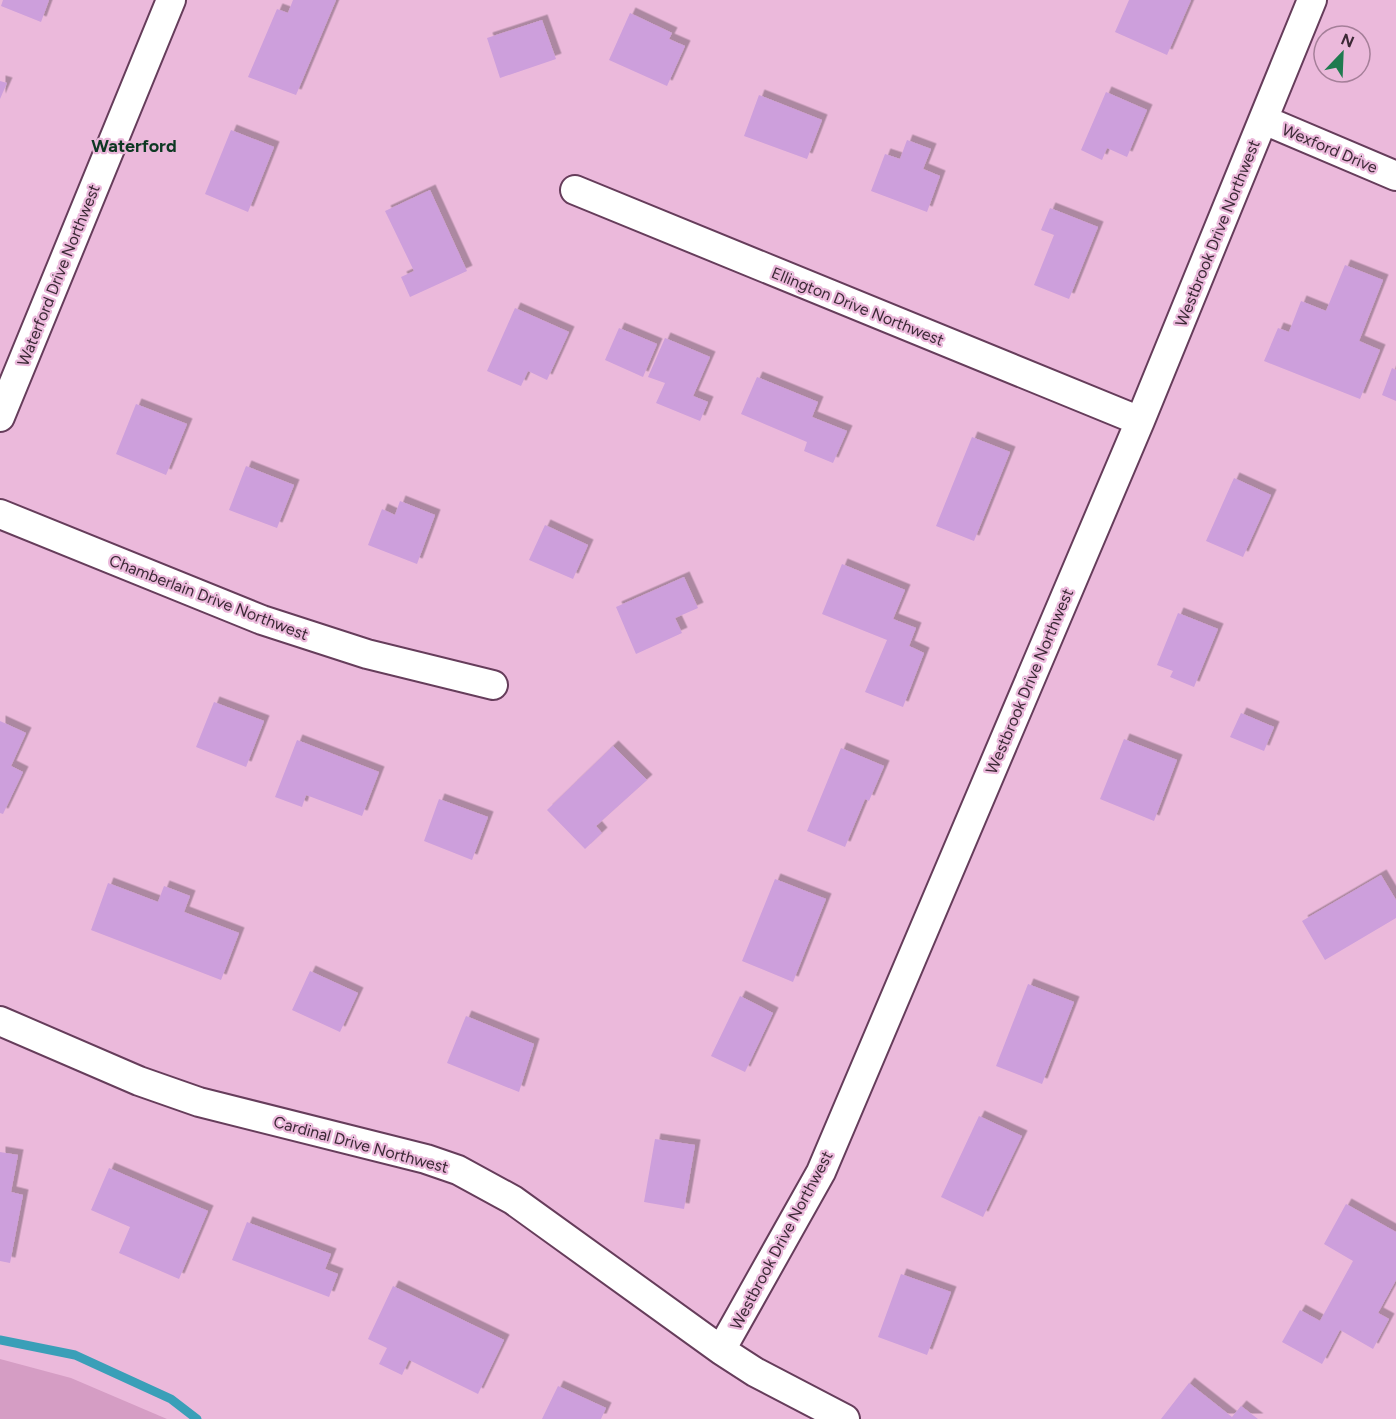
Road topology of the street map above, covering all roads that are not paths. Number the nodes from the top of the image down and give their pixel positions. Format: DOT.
graph roads {
  1 [pos="171,0"];
  2 [pos="1312,0"];
  3 [pos="1264,120"];
  4 [pos="1396,176"];
  5 [pos="575,190"];
  6 [pos="0,417"];
  7 [pos="1140,421"];
  8 [pos="0,514"];
  9 [pos="493,685"];
  10 [pos="0,1021"];
  11 [pos="721,1350"];
  12 [pos="845,1419"];
  1 -- 6 [label="street, Waterford Drive Northwest"];
  2 -- 3 [label="street, Westbrook Drive Northwest"];
  3 -- 4 [label="street, Wexford Drive"];
  3 -- 7 [label="street, Westbrook Drive Northwest"];
  5 -- 7 [label="street, Ellington Drive Northwest"];
  7 -- 11 [label="street, Westbrook Drive Northwest"];
  8 -- 9 [label="street, Chamberlain Drive Northwest"];
  10 -- 11 [label="street, Cardinal Drive Northwest"];
  11 -- 12 [label="street, Cardinal Drive Northwest"];
}
